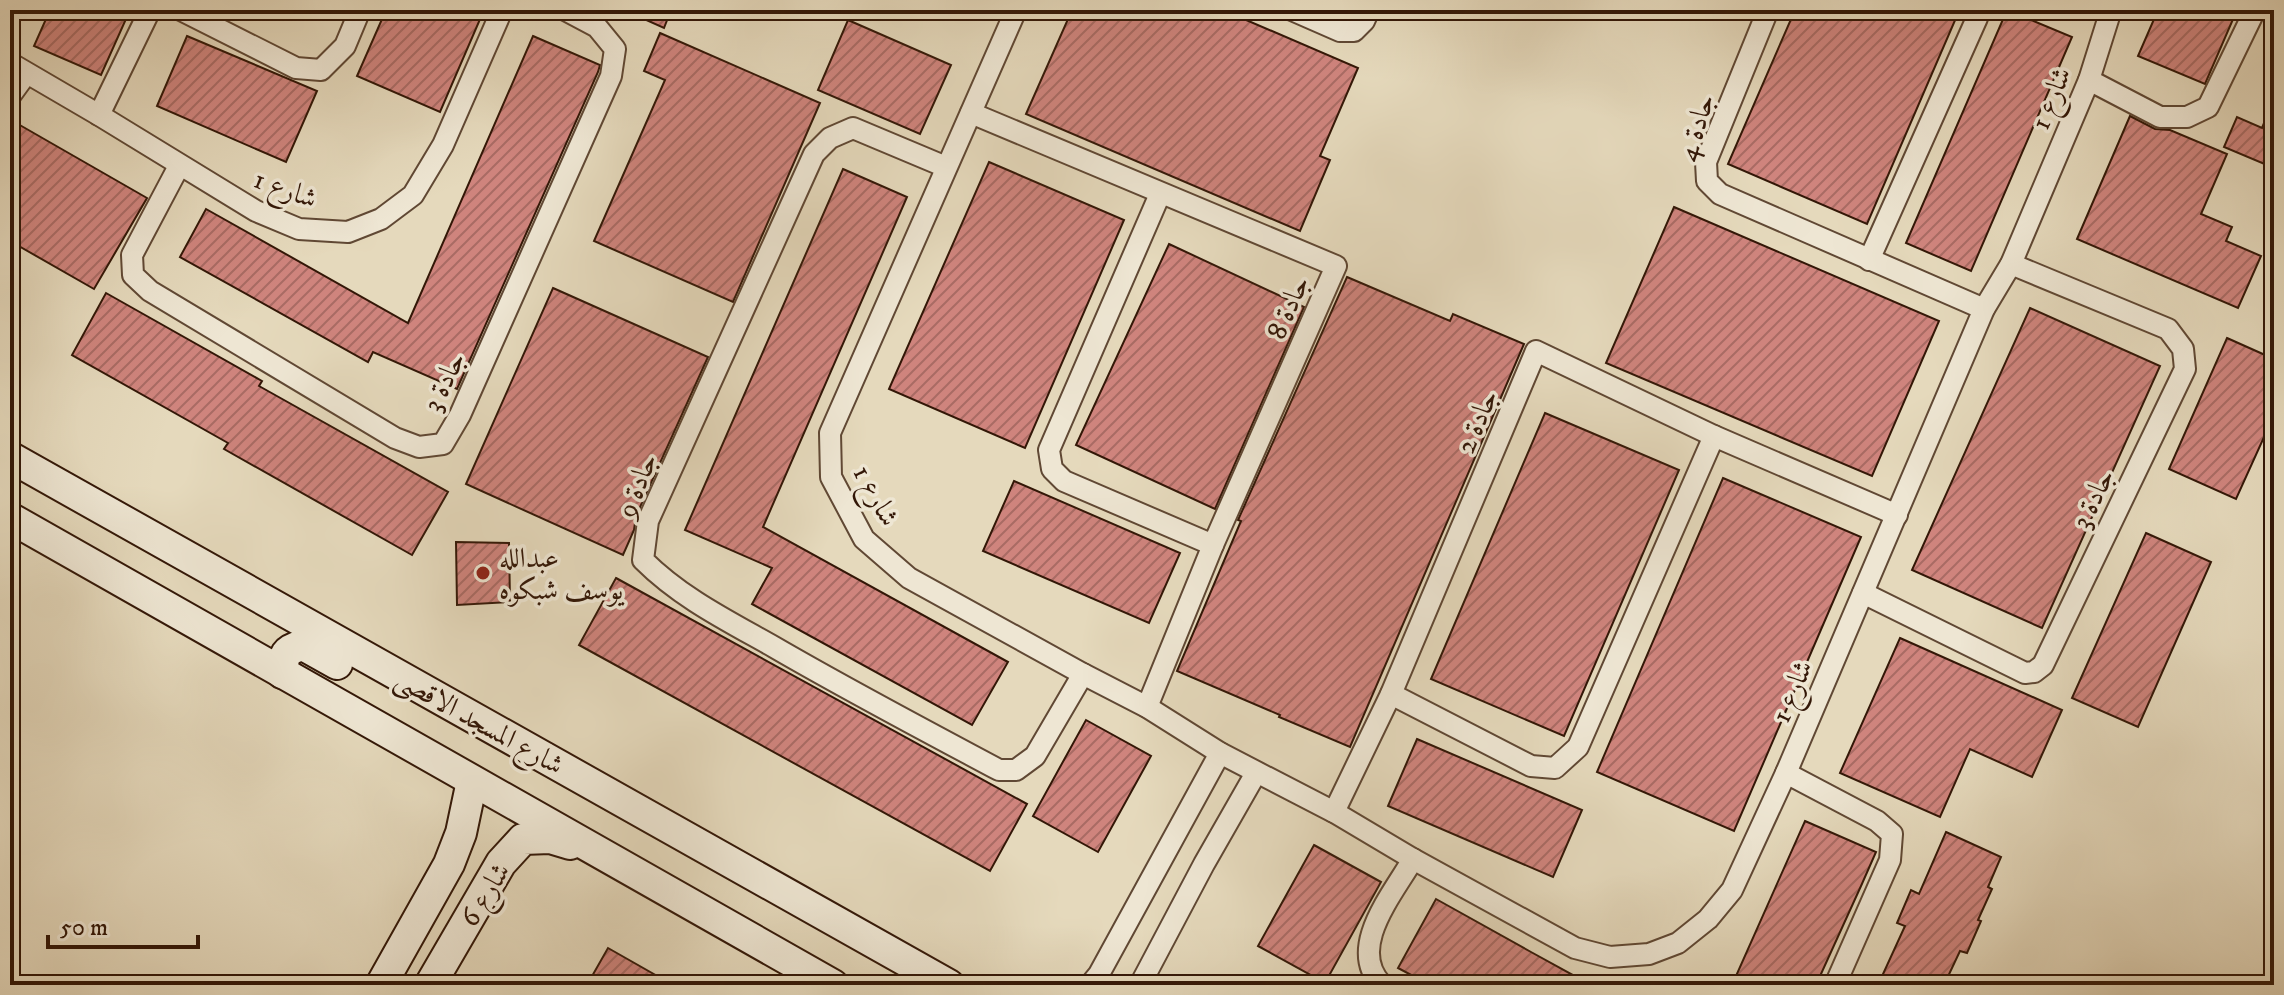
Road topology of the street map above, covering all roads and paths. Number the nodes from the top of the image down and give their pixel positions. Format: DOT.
graph roads {
  1 [pos="150,10"];
  2 [pos="181,10"];
  3 [pos="360,10"];
  4 [pos="502,10"];
  5 [pos="565,10"];
  6 [pos="1016,10"];
  7 [pos="1292,10"];
  8 [pos="1369,10"];
  9 [pos="1768,10"];
  10 [pos="1978,10"];
  11 [pos="2111,10"];
  12 [pos="2255,10"];
  13 [pos="18,69"];
  14 [pos="2089,80"];
  15 [pos="10,96"];
  16 [pos="971,113"];
  17 [pos="99,115"];
  18 [pos="179,166"];
  19 [pos="946,167"];
  20 [pos="1160,194"];
  21 [pos="1869,260"];
  22 [pos="2011,264"];
  23 [pos="1984,309"];
  24 [pos="1714,436"];
  25 [pos="10,457"];
  26 [pos="1897,515"];
  27 [pos="10,518"];
  28 [pos="1213,545"];
  29 [pos="1863,593"];
  30 [pos="282,673"];
  31 [pos="1083,674"];
  32 [pos="1391,694"];
  33 [pos="1147,707"];
  34 [pos="457,709"];
  35 [pos="1220,753"];
  36 [pos="1256,773"];
  37 [pos="1786,773"];
  38 [pos="472,781"];
  39 [pos="1334,812"];
  40 [pos="606,855"];
  41 [pos="1413,859"];
  42 [pos="429,900"];
  43 [pos="468,920"];
  44 [pos="381,985"];
  45 [pos="430,985"];
  46 [pos="833,985"];
  47 [pos="949,985"];
  48 [pos="1090,985"];
  49 [pos="1140,985"];
  50 [pos="1382,985"];
  51 [pos="1835,985"];
  1 -- 17 [label="street"];
  2 -- 3 [label="street"];
  4 -- 18 [label="street, شارع 1"];
  5 -- 18 [label="street, جادة 3"];
  6 -- 16 [label="street, شارع 1"];
  7 -- 8 [label="street"];
  9 -- 21 [label="street, جادة 4"];
  10 -- 21 [label="street"];
  11 -- 14 [label="street, شارع 1"];
  12 -- 14 [label="street"];
  13 -- 15 [label="street"];
  13 -- 17 [label="street, شارع 1"];
  14 -- 22 [label="street, شارع 1"];
  16 -- 19 [label="street, شارع 1"];
  16 -- 20 [label="street, جادة 8"];
  17 -- 18 [label="street, شارع 1"];
  19 -- 31 [label="street, شارع 1"];
  19 -- 31 [label="street, جادة 9"];
  20 -- 28 [label="street"];
  20 -- 28 [label="street, جادة 8"];
  21 -- 23 [label="street, جادة 4"];
  22 -- 23 [label="street, شارع 1"];
  22 -- 29 [label="street, جادة 3"];
  23 -- 26 [label="street, شارع 1"];
  24 -- 26 [label="street, جادة 2"];
  24 -- 32 [label="street"];
  24 -- 32 [label="street, جادة 2"];
  25 -- 34 [label="main road, شارع المسجد الاقصى"];
  26 -- 29 [label="street, شارع 1"];
  27 -- 30 [label="main road, شارع المسجد الاقصى"];
  28 -- 33 [label="street, جادة 8"];
  29 -- 37 [label="street, شارع 1"];
  30 -- 34 [label="main road"];
  30 -- 38 [label="main road, شارع المسجد الاقصى"];
  31 -- 33 [label="street, شارع 1"];
  32 -- 39 [label="street, جادة 2"];
  33 -- 35 [label="street, شارع 1"];
  34 -- 47 [label="main road, شارع المسجد الاقصى"];
  35 -- 36 [label="street, شارع 1"];
  35 -- 48 [label="street"];
  36 -- 39 [label="street, شارع 1"];
  36 -- 49 [label="street"];
  37 -- 41 [label="street, شارع 1"];
  37 -- 51 [label="street"];
  38 -- 40 [label="main road, شارع المسجد الاقصى"];
  38 -- 42 [label="main road, شارع 6"];
  39 -- 41 [label="street, شارع 1"];
  40 -- 43 [label="main road, شارع 6"];
  40 -- 46 [label="main road, شارع المسجد الاقصى"];
  41 -- 50 [label="street"];
  42 -- 43 [label="main road"];
  42 -- 44 [label="main road, شارع 6"];
  43 -- 45 [label="main road, شارع 6"];
}
